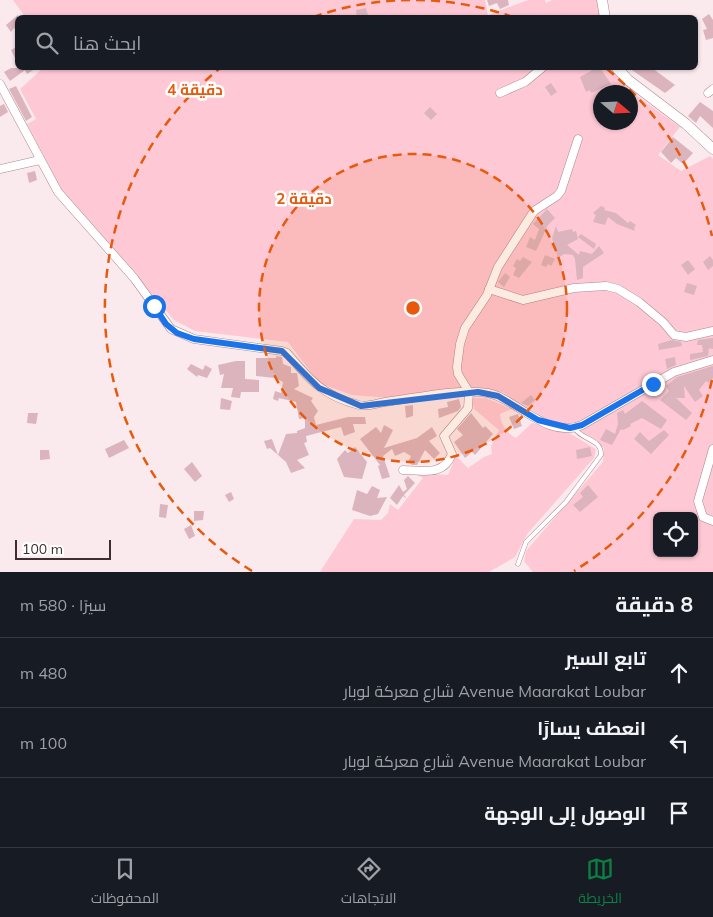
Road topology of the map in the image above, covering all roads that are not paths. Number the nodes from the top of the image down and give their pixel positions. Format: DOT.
graph roads {
  1 [pos="602,0"];
  2 [pos="604,15"];
  3 [pos="540,70"];
  4 [pos="619,70"];
  5 [pos="0,84"];
  6 [pos="500,92"];
  7 [pos="578,139"];
  8 [pos="713,149"];
  9 [pos="40,160"];
  10 [pos="0,169"];
  11 [pos="489,288"];
  12 [pos="713,331"];
  13 [pos="713,360"];
  14 [pos="469,392"];
  15 [pos="574,427"];
  16 [pos="713,449"];
  17 [pos="403,470"];
  18 [pos="713,521"];
  19 [pos="518,564"];
  1 -- 2 [label="street"];
  3 -- 6 [label="street"];
  4 -- 8 [label="street"];
  5 -- 9 [label="street"];
  7 -- 11 [label="street"];
  9 -- 10 [label="street"];
  9 -- 14 [label="street"];
  11 -- 12 [label="street"];
  11 -- 14 [label="street"];
  13 -- 15 [label="street"];
  14 -- 15 [label="street"];
  14 -- 17 [label="street"];
  15 -- 19 [label="lane"];
  16 -- 18 [label="street"];
}
